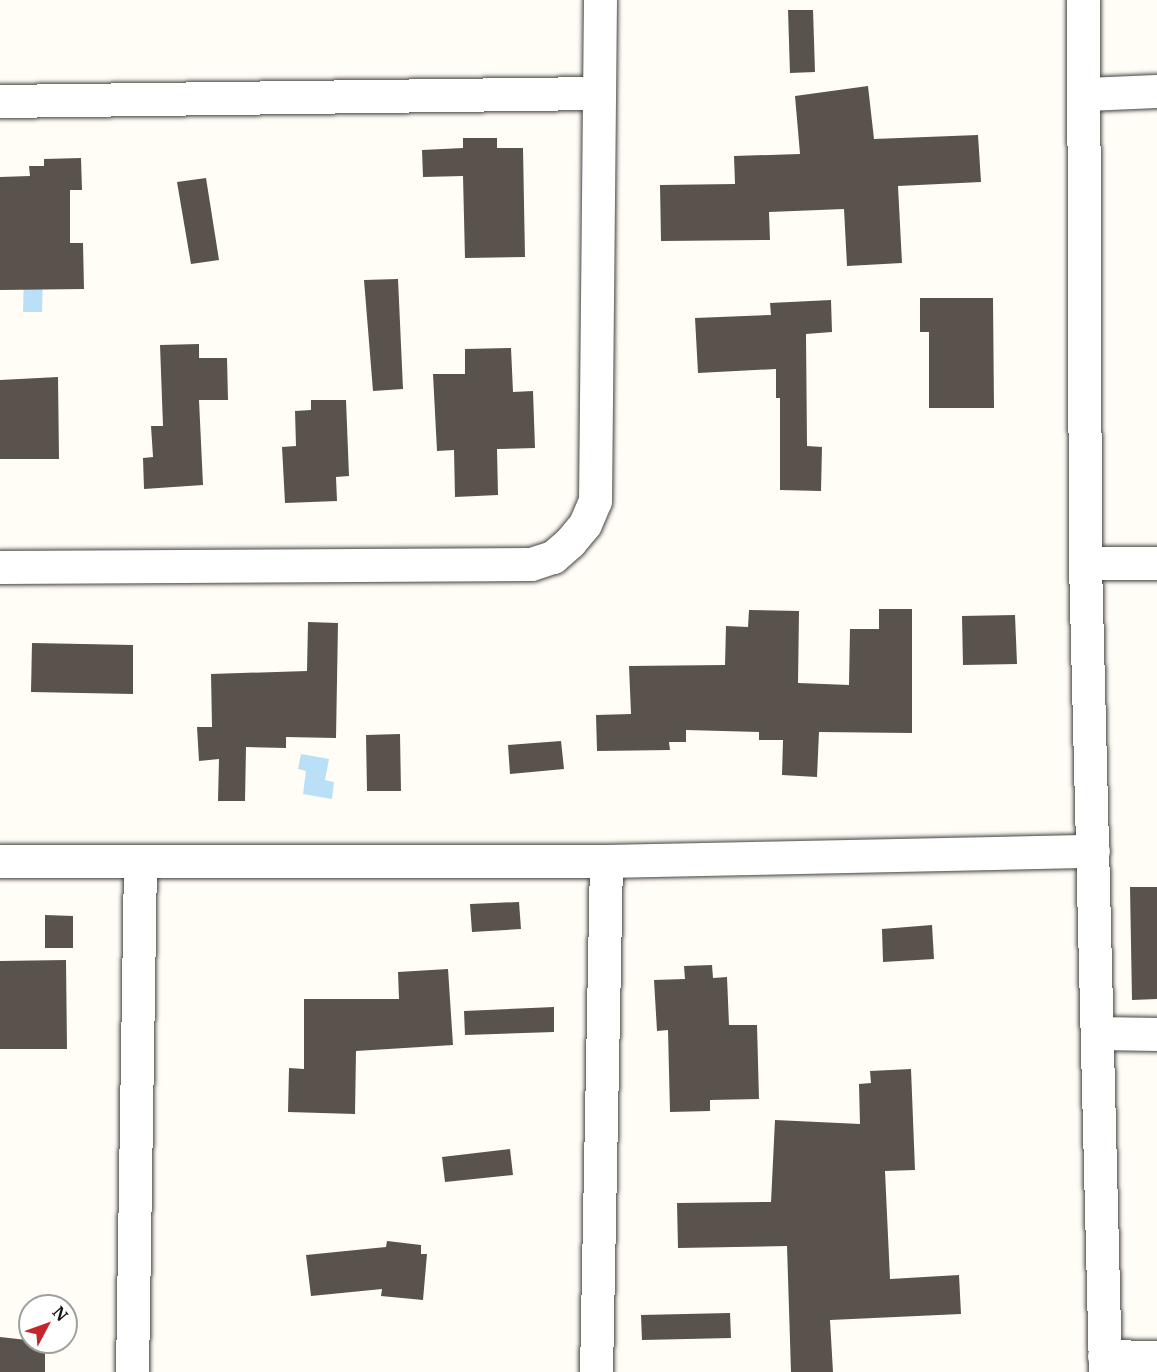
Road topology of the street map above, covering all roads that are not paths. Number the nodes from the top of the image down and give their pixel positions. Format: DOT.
graph roads {
  1 [pos="600,0"];
  2 [pos="1083,0"];
  3 [pos="1157,91"];
  4 [pos="597,93"];
  5 [pos="1085,94"];
  6 [pos="0,101"];
  7 [pos="1086,563"];
  8 [pos="1157,563"];
  9 [pos="0,567"];
  10 [pos="1093,851"];
  11 [pos="0,861"];
  12 [pos="606,861"];
  13 [pos="140,862"];
  14 [pos="1099,1033"];
  15 [pos="1157,1034"];
  16 [pos="1157,1358"];
  17 [pos="1104,1364"];
  18 [pos="132,1372"];
  19 [pos="596,1372"];
  1 -- 4 [label="street"];
  2 -- 5 [label="street"];
  3 -- 5 [label="street"];
  4 -- 6 [label="street"];
  4 -- 9 [label="street"];
  5 -- 7 [label="street"];
  7 -- 8 [label="street"];
  7 -- 10 [label="street"];
  10 -- 12 [label="street"];
  10 -- 14 [label="street"];
  11 -- 13 [label="street"];
  12 -- 13 [label="street"];
  12 -- 19 [label="street"];
  13 -- 18 [label="street"];
  14 -- 15 [label="street"];
  14 -- 17 [label="street"];
  16 -- 17 [label="street"];
}
